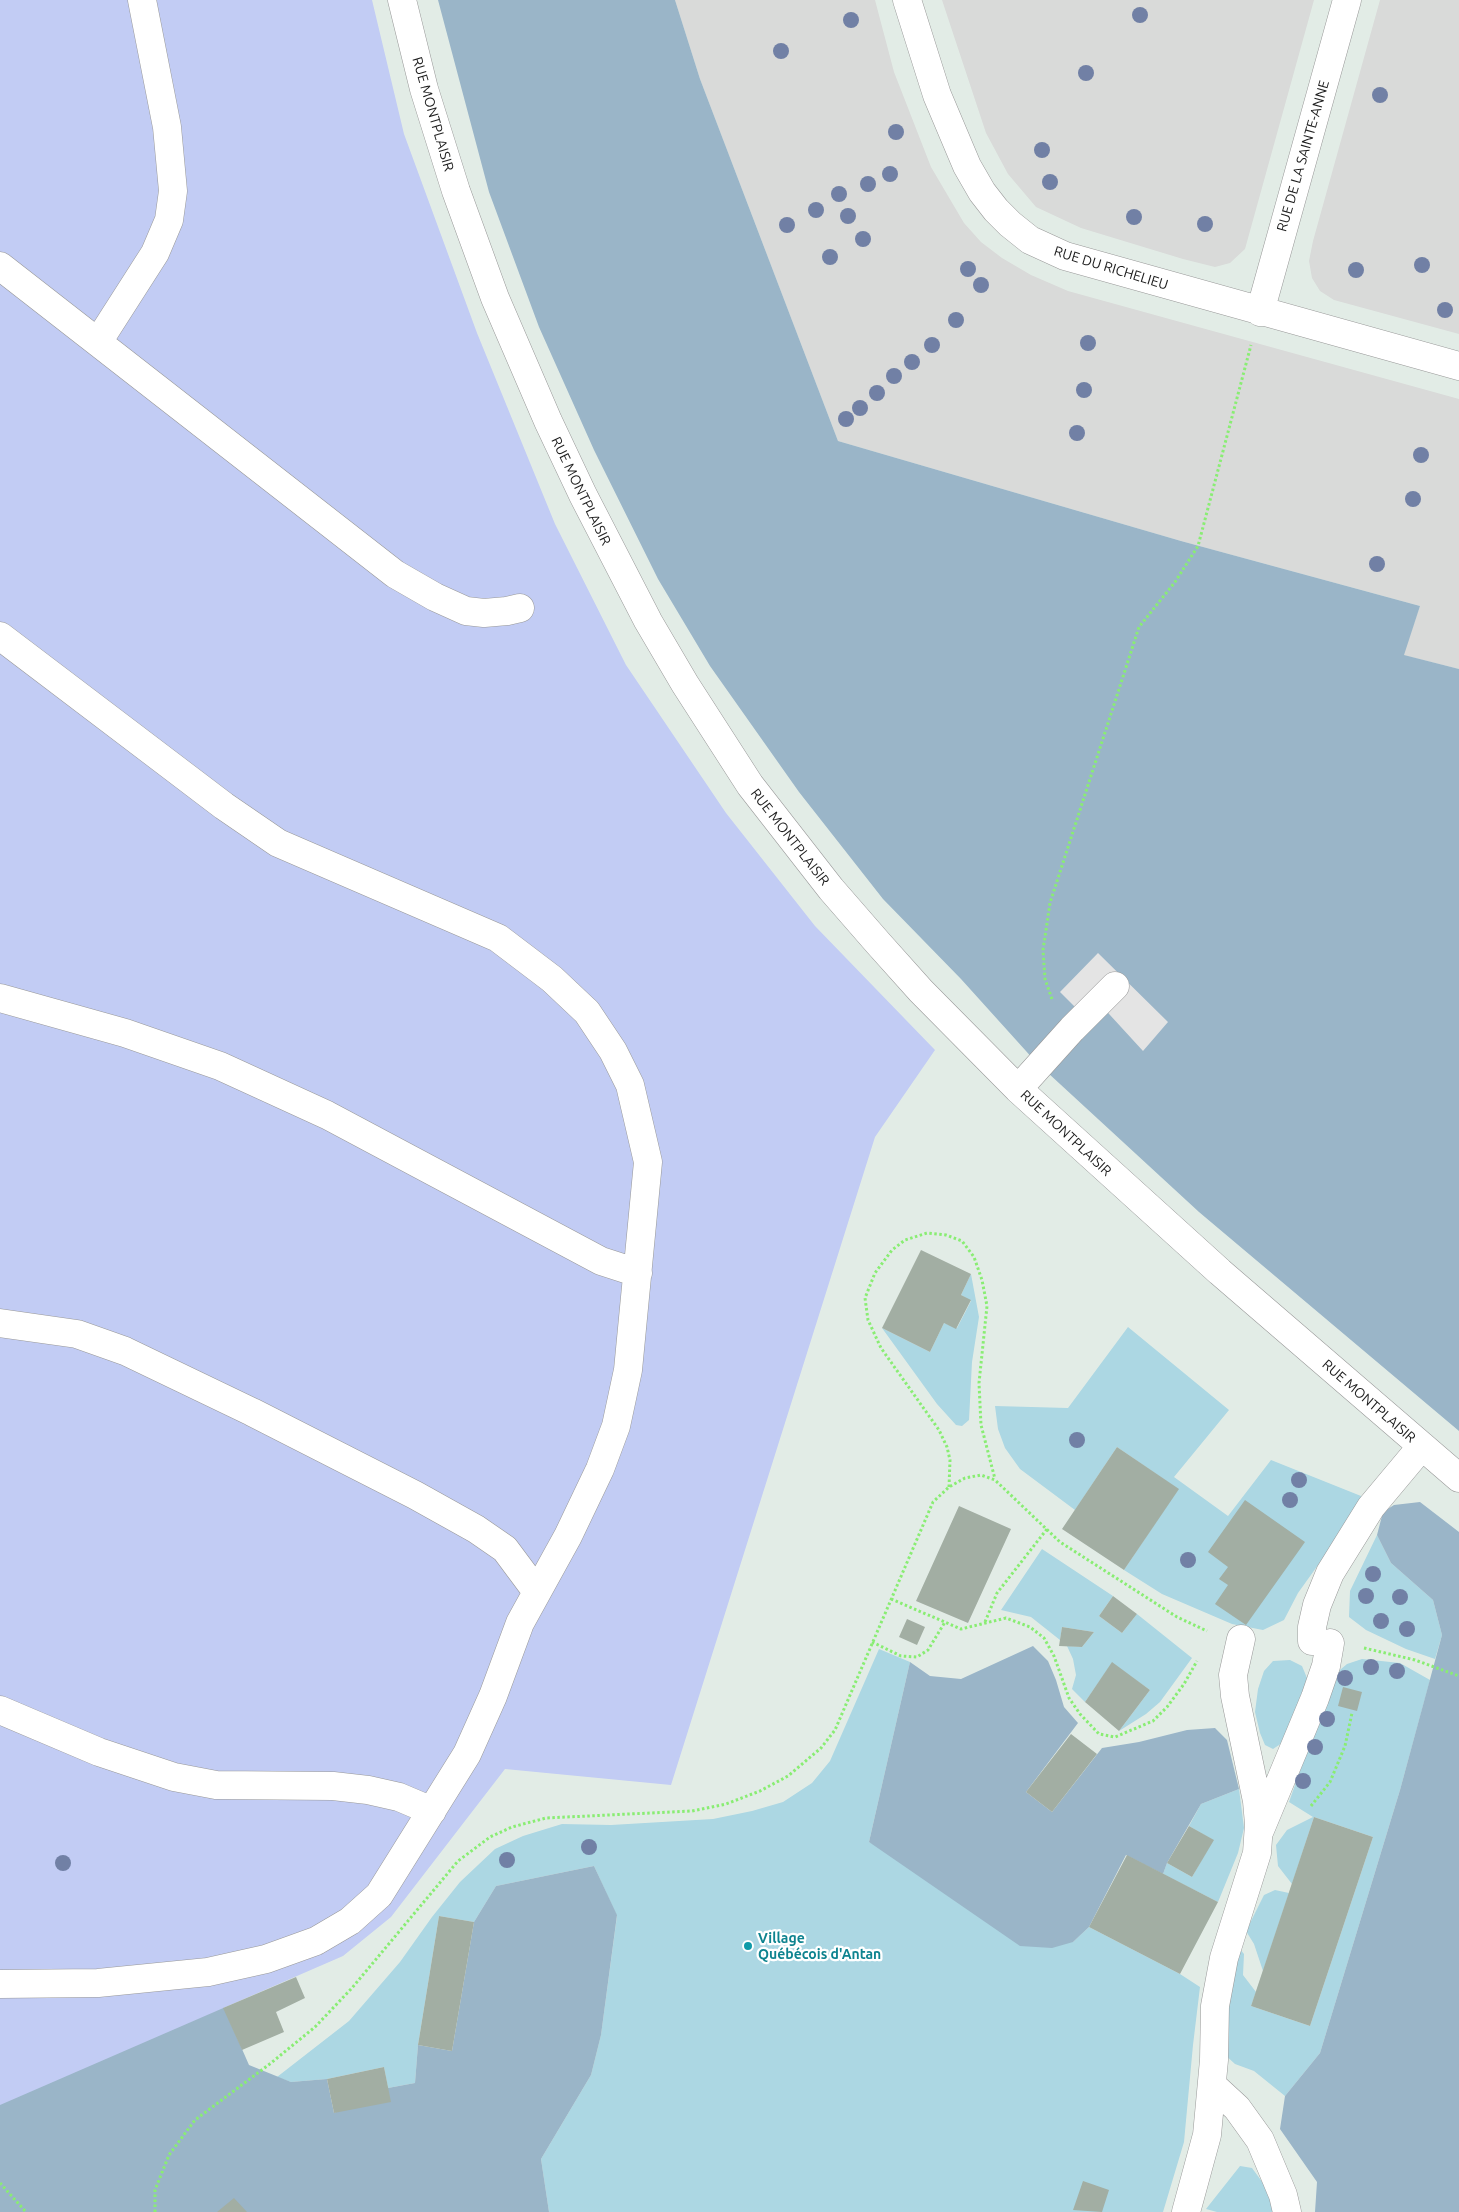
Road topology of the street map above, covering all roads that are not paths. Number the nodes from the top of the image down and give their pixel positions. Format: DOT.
graph roads {
  1 [pos="142,0"];
  2 [pos="402,0"];
  3 [pos="907,0"];
  4 [pos="1347,0"];
  5 [pos="0,266"];
  6 [pos="1260,312"];
  7 [pos="98,342"];
  8 [pos="1459,366"];
  9 [pos="520,608"];
  10 [pos="0,636"];
  11 [pos="1116,986"];
  12 [pos="0,998"];
  13 [pos="1018,1089"];
  14 [pos="638,1272"];
  15 [pos="0,1323"];
  16 [pos="1422,1446"];
  17 [pos="1459,1478"];
  18 [pos="537,1592"];
  19 [pos="1241,1639"];
  20 [pos="0,1710"];
  21 [pos="432,1811"];
  22 [pos="1258,1836"];
  23 [pos="0,1984"];
  24 [pos="1212,2085"];
  25 [pos="1186,2212"];
  26 [pos="1287,2212"];
  1 -- 7 [label="street"];
  2 -- 13 [label="street, RUE MONTPLAISIR"];
  3 -- 6 [label="street, RUE DU RICHELIEU"];
  4 -- 6 [label="street, RUE DE LA SAINTE-ANNE"];
  5 -- 7 [label="street"];
  6 -- 8 [label="street, RUE DU RICHELIEU"];
  7 -- 9 [label="street"];
  10 -- 14 [label="street"];
  11 -- 13 [label="street"];
  12 -- 14 [label="street"];
  13 -- 16 [label="street, RUE MONTPLAISIR"];
  14 -- 18 [label="street"];
  15 -- 18 [label="street"];
  16 -- 17 [label="street, RUE MONTPLAISIR"];
  16 -- 22 [label="street"];
  18 -- 21 [label="street"];
  19 -- 22 [label="street"];
  20 -- 21 [label="street"];
  21 -- 23 [label="street"];
  22 -- 24 [label="street"];
  24 -- 25 [label="street"];
  24 -- 26 [label="street"];
}
